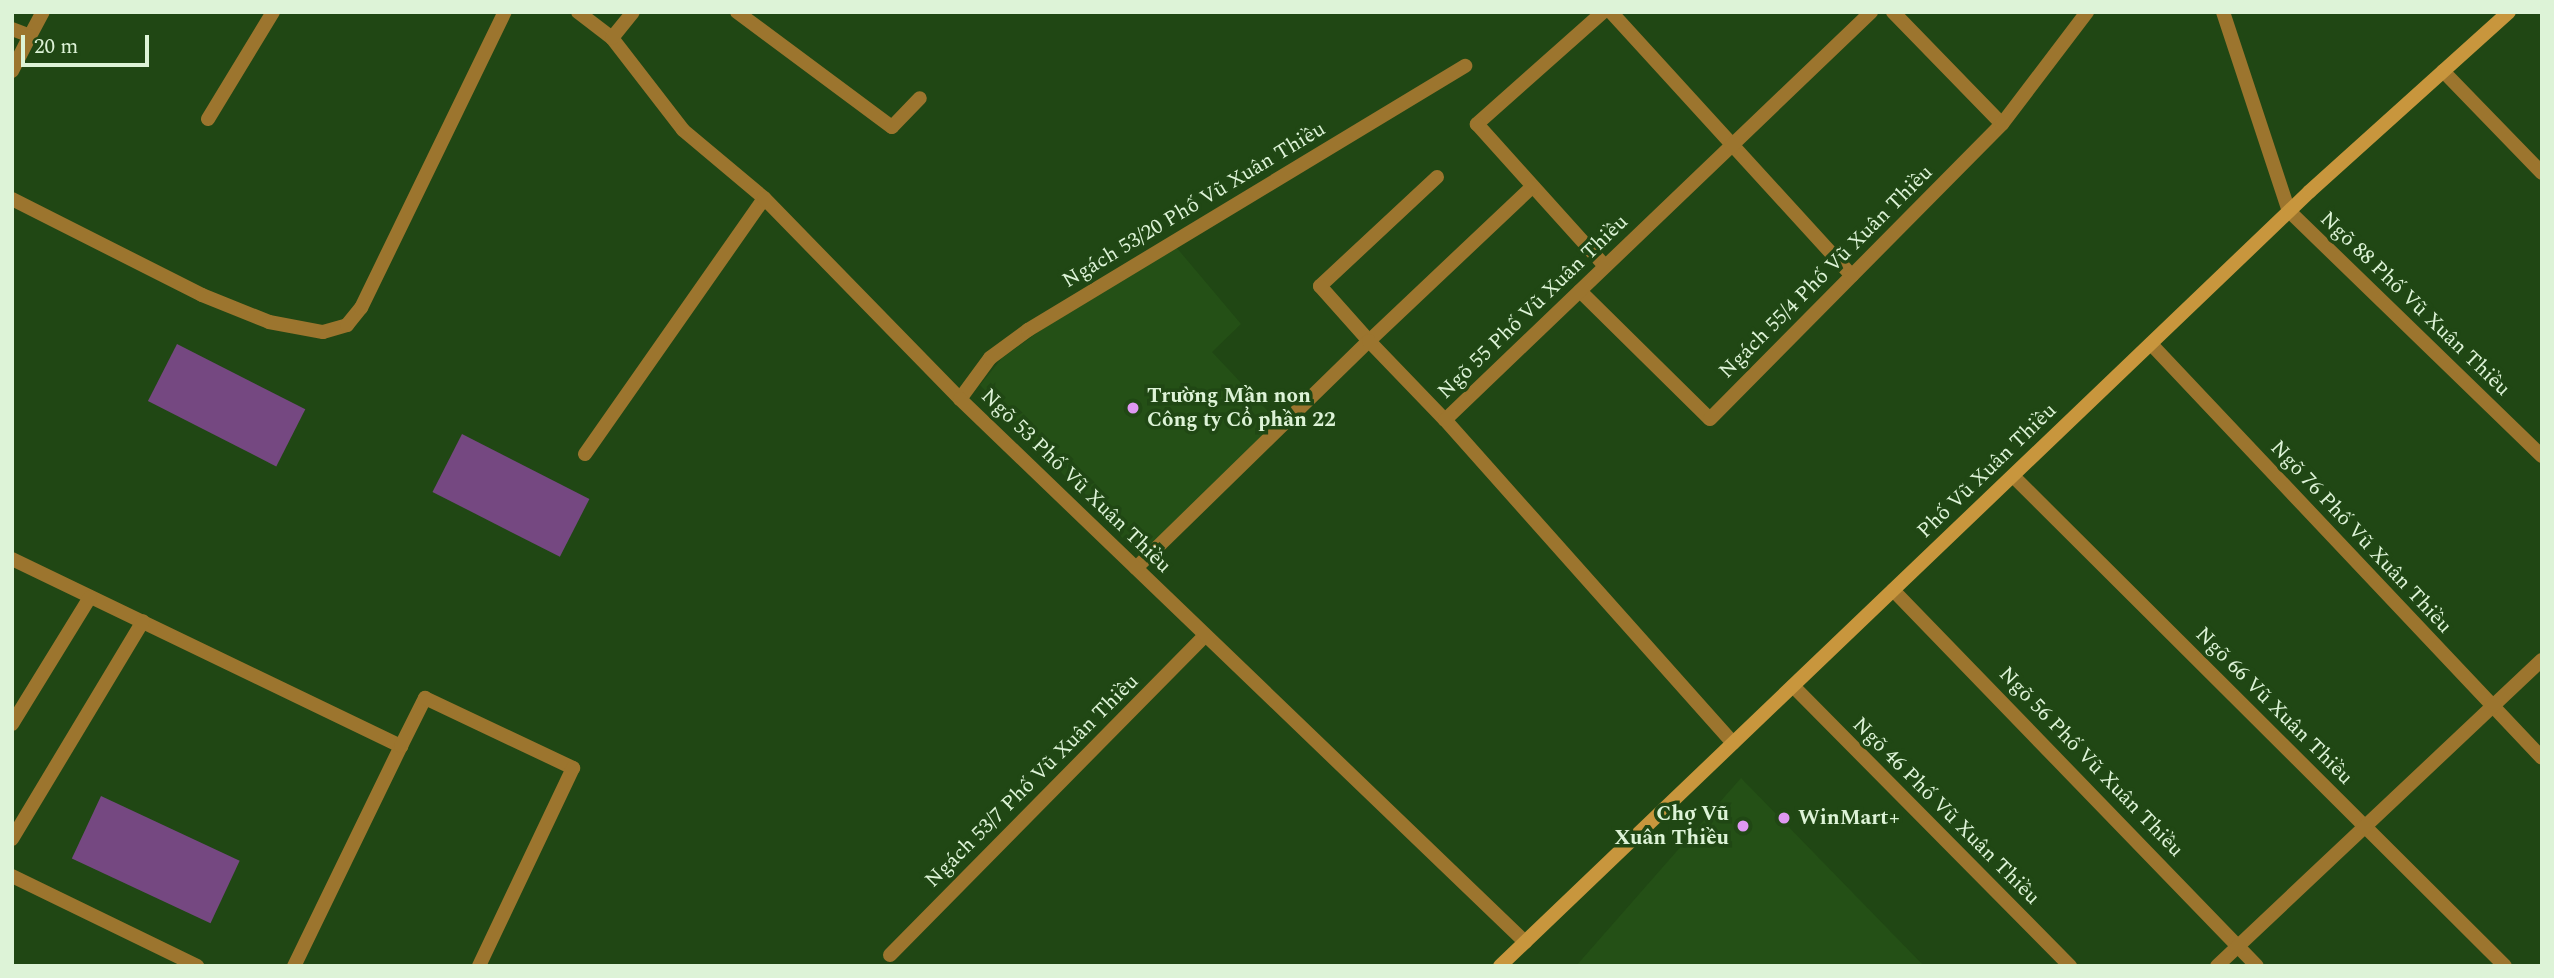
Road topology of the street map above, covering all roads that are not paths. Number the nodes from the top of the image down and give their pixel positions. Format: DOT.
graph roads {
  1 [pos="43,12"];
  2 [pos="273,12"];
  3 [pos="505,12"];
  4 [pos="578,12"];
  5 [pos="634,12"];
  6 [pos="737,12"];
  7 [pos="1603,12"];
  8 [pos="1611,12"];
  9 [pos="1871,12"];
  10 [pos="1893,12"];
  11 [pos="2087,12"];
  12 [pos="2223,12"];
  13 [pos="2509,12"];
  14 [pos="12,29"];
  15 [pos="30,36"];
  16 [pos="612,38"];
  17 [pos="1465,66"];
  18 [pos="12,71"];
  19 [pos="2443,71"];
  20 [pos="920,98"];
  21 [pos="208,119"];
  22 [pos="2001,124"];
  23 [pos="1734,144"];
  24 [pos="2542,173"];
  25 [pos="1437,177"];
  26 [pos="1532,187"];
  27 [pos="764,198"];
  28 [pos="12,199"];
  29 [pos="2289,211"];
  30 [pos="1605,267"];
  31 [pos="1852,276"];
  32 [pos="1580,290"];
  33 [pos="1369,341"];
  34 [pos="2151,344"];
  35 [pos="960,399"];
  36 [pos="1445,420"];
  37 [pos="585,454"];
  38 [pos="2542,456"];
  39 [pos="2013,476"];
  40 [pos="12,559"];
  41 [pos="1136,568"];
  42 [pos="1894,590"];
  43 [pos="90,597"];
  44 [pos="143,621"];
  45 [pos="1205,636"];
  46 [pos="2542,660"];
  47 [pos="1793,685"];
  48 [pos="2493,708"];
  49 [pos="12,724"];
  50 [pos="1733,744"];
  51 [pos="401,746"];
  52 [pos="2542,758"];
  53 [pos="2368,829"];
  54 [pos="12,839"];
  55 [pos="12,876"];
  56 [pos="1525,942"];
  57 [pos="2238,946"];
  58 [pos="890,955"];
  59 [pos="197,966"];
  60 [pos="294,966"];
  61 [pos="479,966"];
  62 [pos="1500,966"];
  63 [pos="2070,966"];
  64 [pos="2217,966"];
  65 [pos="2258,966"];
  66 [pos="2505,966"];
  1 -- 15 [label="street"];
  2 -- 21 [label="street"];
  3 -- 28 [label="street"];
  4 -- 16 [label="street"];
  5 -- 16 [label="street"];
  6 -- 20 [label="street"];
  7 -- 26 [label="street"];
  8 -- 23 [label="street"];
  9 -- 23 [label="street, Ngõ 55 Phố Vũ Xuân Thiều"];
  10 -- 22 [label="street"];
  11 -- 22 [label="street, Ngách 55/4 Phố Vũ Xuân Thiều"];
  12 -- 29 [label="street"];
  13 -- 19 [label="main road, Phố Vũ Xuân Thiều"];
  14 -- 15 [label="street"];
  15 -- 18 [label="street"];
  16 -- 27 [label="street, Ngõ 53 Phố Vũ Xuân Thiều"];
  17 -- 35 [label="street, Ngách 53/20 Phố Vũ Xuân Thiều"];
  19 -- 24 [label="street"];
  19 -- 29 [label="main road, Phố Vũ Xuân Thiều"];
  22 -- 31 [label="street, Ngách 55/4 Phố Vũ Xuân Thiều"];
  23 -- 30 [label="street, Ngõ 55 Phố Vũ Xuân Thiều"];
  23 -- 31 [label="street"];
  25 -- 33 [label="street"];
  26 -- 30 [label="street"];
  26 -- 33 [label="street"];
  27 -- 35 [label="street, Ngõ 53 Phố Vũ Xuân Thiều"];
  27 -- 37 [label="street"];
  29 -- 34 [label="main road, Phố Vũ Xuân Thiều"];
  29 -- 38 [label="street, Ngõ 88 Phố Vũ Xuân Thiều"];
  30 -- 32 [label="street, Ngõ 55 Phố Vũ Xuân Thiều"];
  31 -- 32 [label="street, Ngách 55/4 Phố Vũ Xuân Thiều"];
  32 -- 36 [label="street, Ngõ 55 Phố Vũ Xuân Thiều"];
  33 -- 36 [label="street"];
  33 -- 41 [label="street"];
  34 -- 39 [label="main road, Phố Vũ Xuân Thiều"];
  34 -- 48 [label="street, Ngõ 76 Phố Vũ Xuân Thiều"];
  35 -- 41 [label="street, Ngõ 53 Phố Vũ Xuân Thiều"];
  36 -- 50 [label="street, Ngõ 55 Phố Vũ Xuân Thiều"];
  39 -- 42 [label="main road, Phố Vũ Xuân Thiều"];
  39 -- 53 [label="street, Ngõ 66 Vũ Xuân Thiều"];
  40 -- 43 [label="street"];
  41 -- 45 [label="street, Ngõ 53 Phố Vũ Xuân Thiều"];
  42 -- 47 [label="main road, Phố Vũ Xuân Thiều"];
  42 -- 57 [label="street, Ngõ 56 Phố Vũ Xuân Thiều"];
  43 -- 44 [label="street"];
  43 -- 49 [label="street"];
  44 -- 51 [label="street"];
  44 -- 54 [label="street"];
  45 -- 56 [label="street, Ngõ 53 Phố Vũ Xuân Thiều"];
  45 -- 58 [label="street, Ngách 53/7 Phố Vũ Xuân Thiều"];
  46 -- 48 [label="street"];
  47 -- 50 [label="main road, Phố Vũ Xuân Thiều"];
  47 -- 63 [label="street, Ngõ 46 Phố Vũ Xuân Thiều"];
  48 -- 52 [label="street, Ngõ 76 Phố Vũ Xuân Thiều"];
  48 -- 53 [label="street"];
  50 -- 56 [label="main road, Phố Vũ Xuân Thiều"];
  51 -- 60 [label="street"];
  51 -- 61 [label="street"];
  53 -- 57 [label="street"];
  53 -- 66 [label="street, Ngõ 66 Vũ Xuân Thiều"];
  55 -- 59 [label="street"];
  56 -- 62 [label="main road, Phố Vũ Xuân Thiều"];
  57 -- 64 [label="street"];
  57 -- 65 [label="street, Ngõ 56 Phố Vũ Xuân Thiều"];
}
